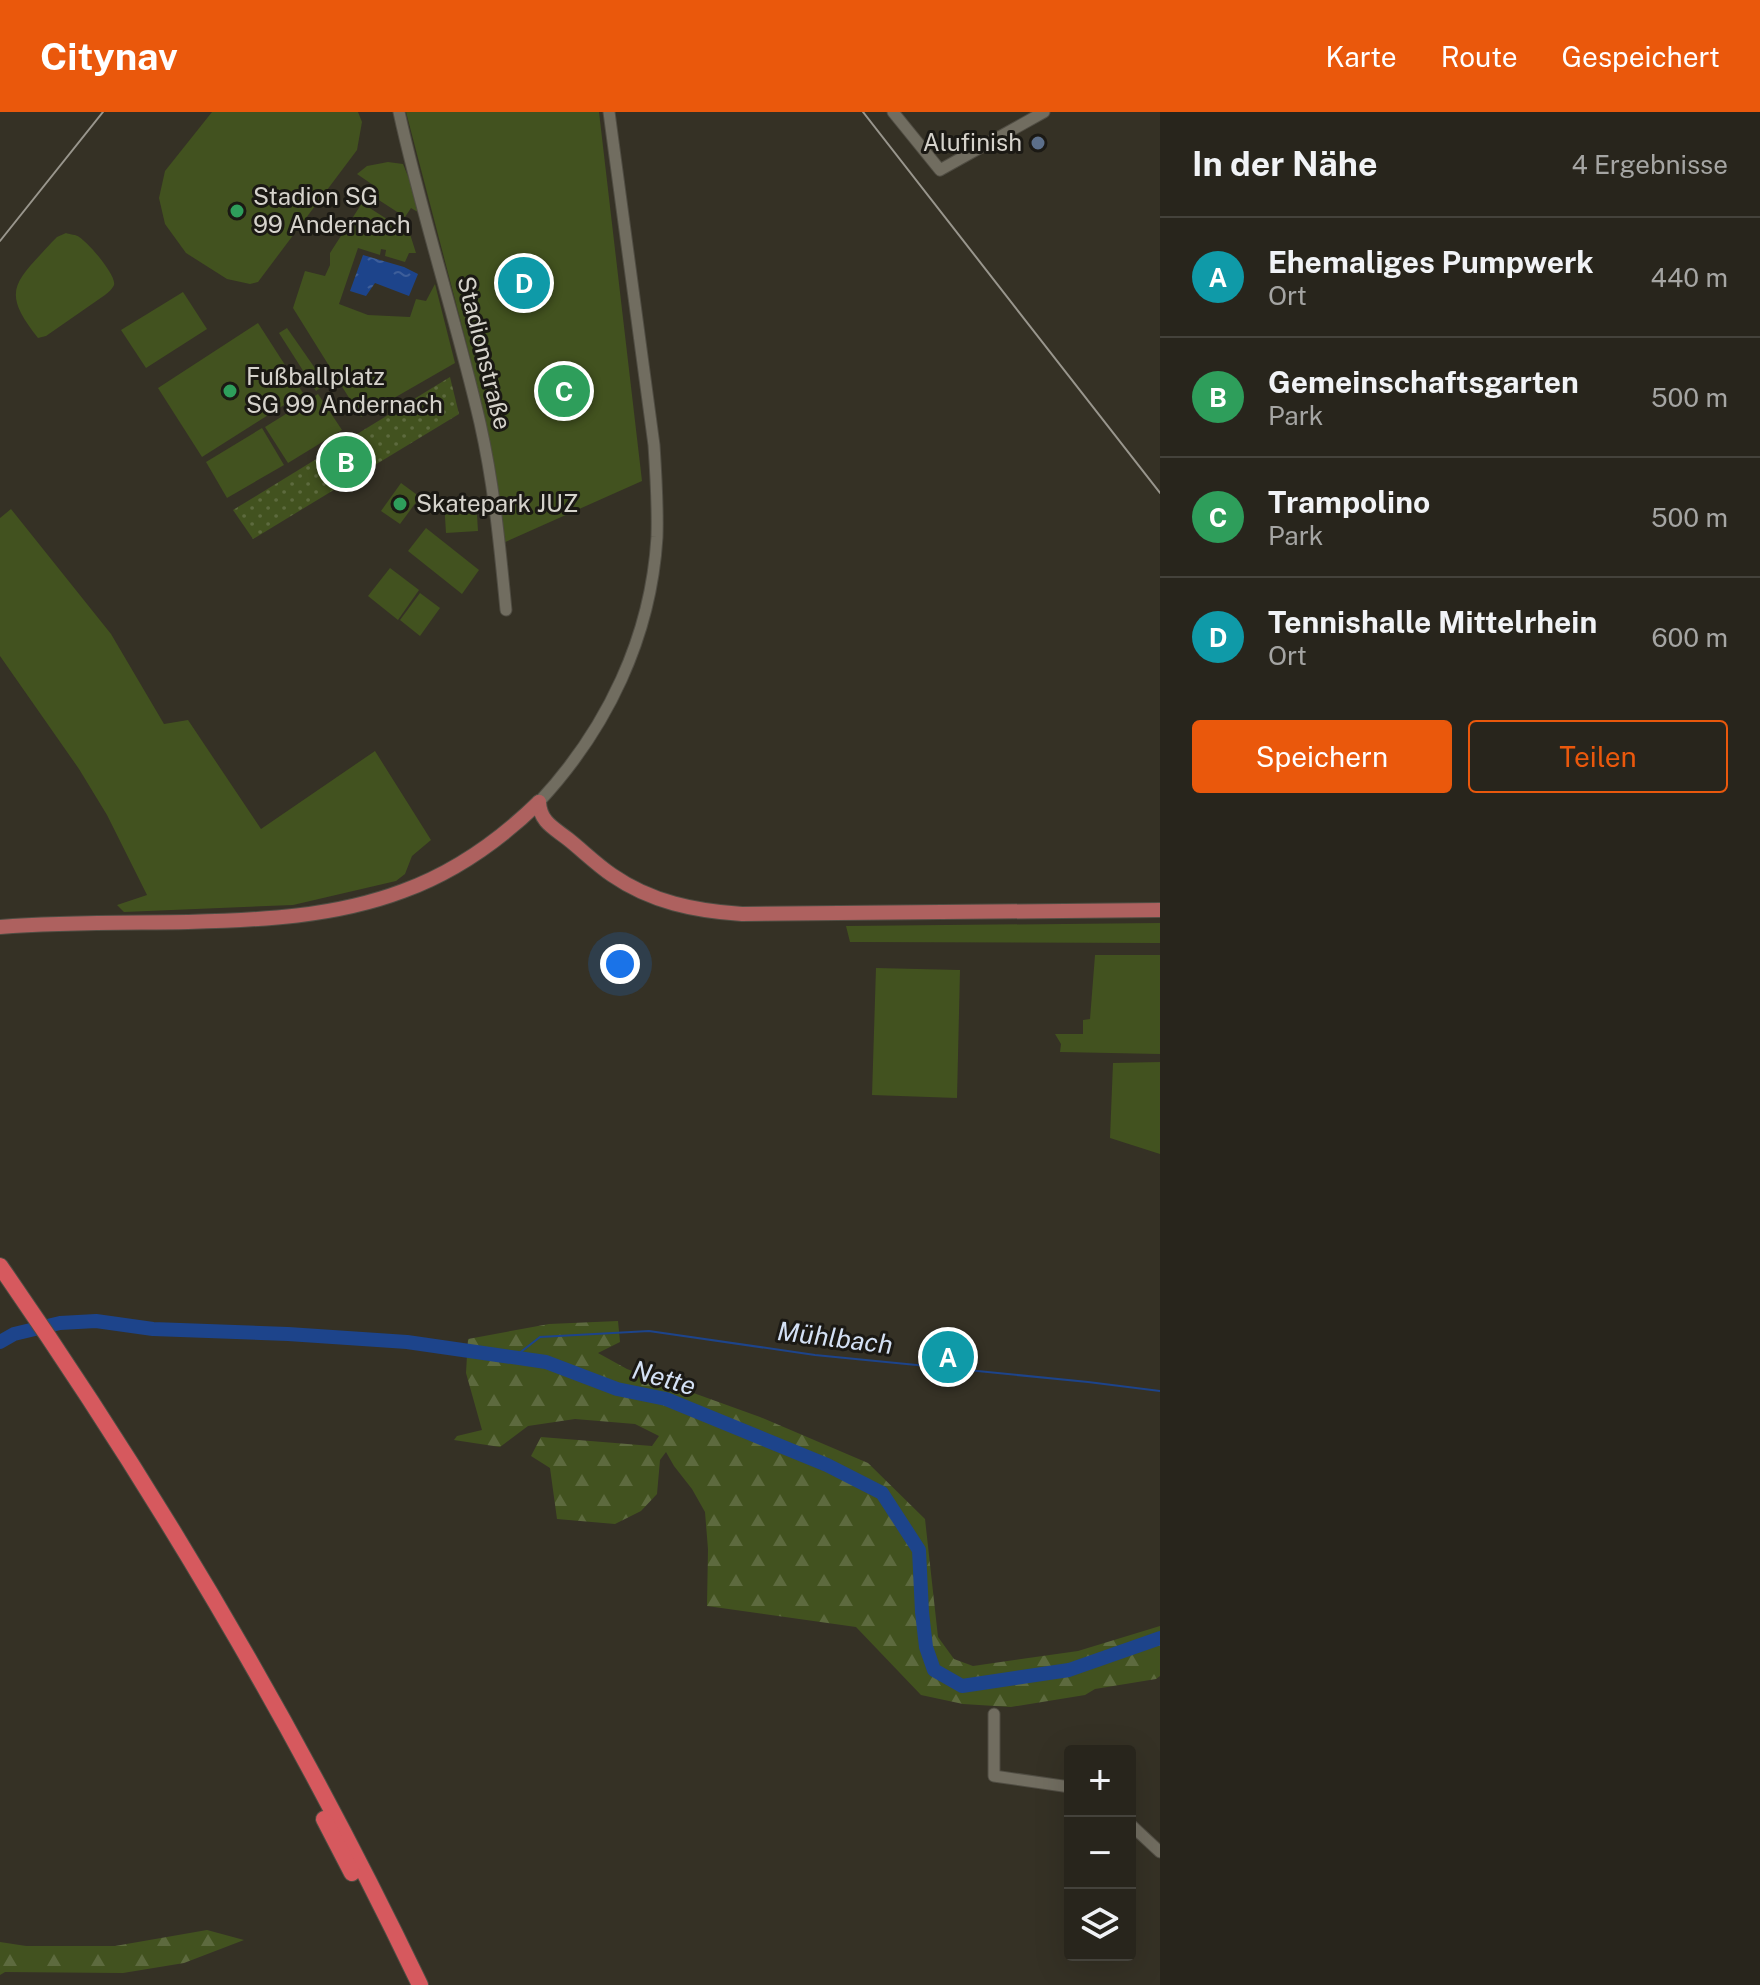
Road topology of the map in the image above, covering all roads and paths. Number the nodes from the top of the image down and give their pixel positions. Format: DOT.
graph roads {
  1 [pos="399,112"];
  2 [pos="609,112"];
  3 [pos="893,112"];
  4 [pos="1044,112"];
  5 [pos="506,610"];
  6 [pos="539,802"];
  7 [pos="551,826"];
  8 [pos="512,827"];
  9 [pos="570,840"];
  10 [pos="1160,910"];
  11 [pos="0,927"];
  12 [pos="0,1266"];
  13 [pos="5,1285"];
  14 [pos="55,1357"];
  15 [pos="994,1714"];
  16 [pos="1064,1786"];
  17 [pos="1136,1830"];
  18 [pos="1160,1852"];
  19 [pos="409,1985"];
  20 [pos="420,1985"];
  1 -- 5 [label="street, Stadionstraße"];
  2 -- 6 [label="street"];
  3 -- 4 [label="street"];
  6 -- 7 [label="main road"];
  6 -- 8 [label="main road"];
  6 -- 9 [label="main road"];
  7 -- 8 [label="main road"];
  7 -- 9 [label="main road"];
  8 -- 11 [label="main road"];
  9 -- 10 [label="main road"];
  12 -- 13 [label="highway"];
  13 -- 14 [label="highway"];
  14 -- 19 [label="highway"];
  14 -- 20 [label="highway"];
  15 -- 16 [label="street"];
  17 -- 18 [label="street"];
}
